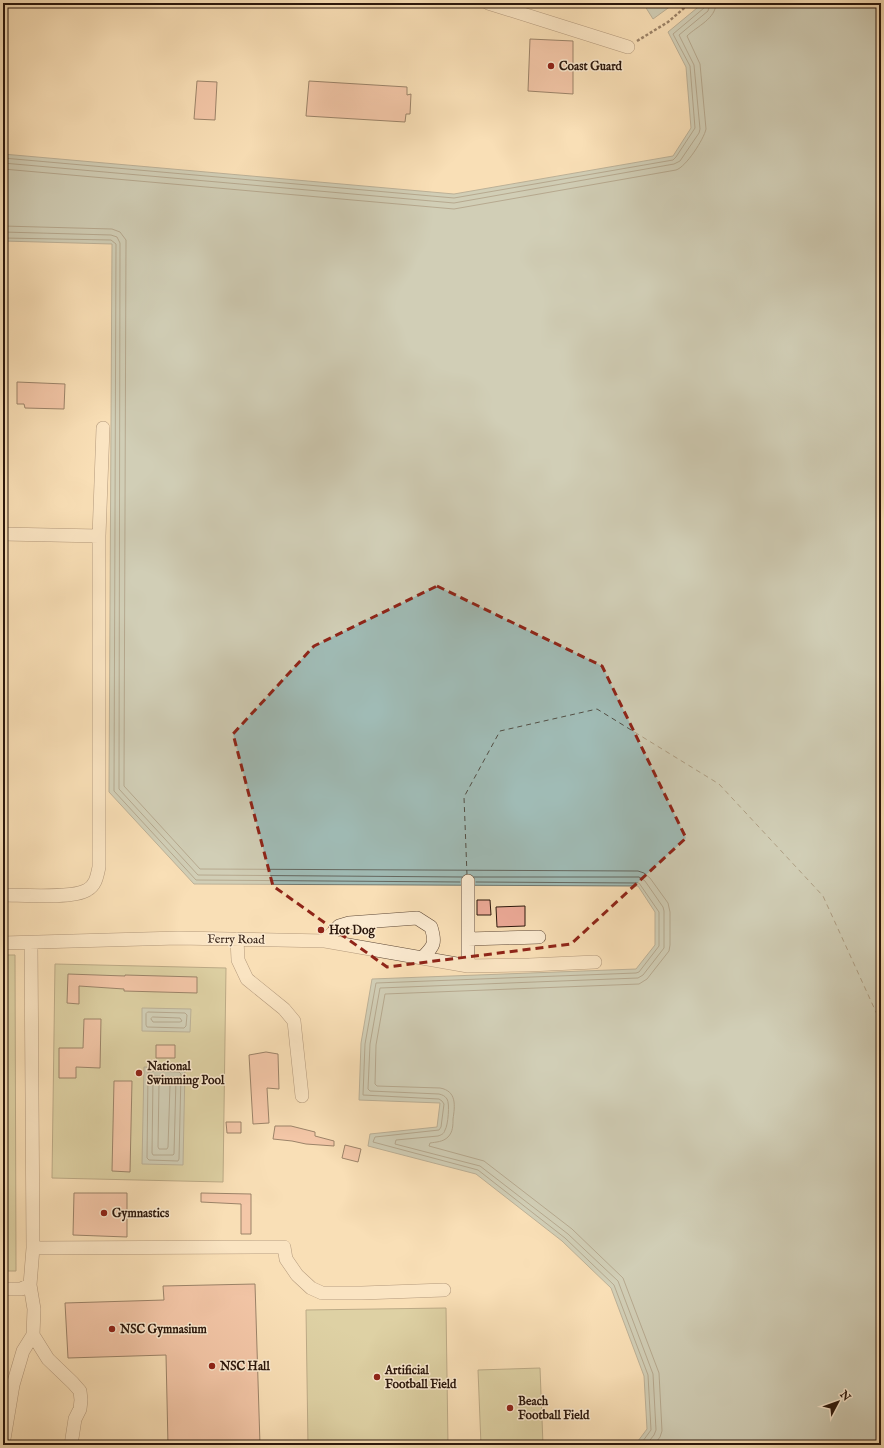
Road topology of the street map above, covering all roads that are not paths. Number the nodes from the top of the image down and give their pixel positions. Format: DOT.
graph roads {
  1 [pos="488,3"];
  2 [pos="628,47"];
  3 [pos="103,428"];
  4 [pos="3,534"];
  5 [pos="98,536"];
  6 [pos="468,881"];
  7 [pos="3,895"];
  8 [pos="539,937"];
  9 [pos="236,939"];
  10 [pos="468,939"];
  11 [pos="326,941"];
  12 [pos="3,943"];
  13 [pos="31,943"];
  14 [pos="423,957"];
  15 [pos="595,962"];
  16 [pos="468,966"];
  17 [pos="302,1096"];
  18 [pos="33,1248"];
  19 [pos="30,1285"];
  20 [pos="3,1289"];
  21 [pos="444,1290"];
  22 [pos="33,1335"];
  23 [pos="3,1445"];
  24 [pos="71,1445"];
  1 -- 2 [label="street"];
  3 -- 5 [label="street"];
  4 -- 5 [label="street"];
  5 -- 7 [label="street"];
  6 -- 10 [label="street"];
  8 -- 10 [label="street"];
  9 -- 11 [label="street, Ferry Road"];
  9 -- 13 [label="street, Ferry Road"];
  9 -- 17 [label="street"];
  10 -- 16 [label="street"];
  11 -- 14 [label="street, Ferry Road"];
  11 -- 14 [label="street"];
  12 -- 13 [label="street, Ferry Road"];
  13 -- 18 [label="street"];
  14 -- 16 [label="street, Ferry Road"];
  15 -- 16 [label="street, Ferry Road"];
  18 -- 19 [label="street"];
  18 -- 21 [label="street"];
  19 -- 20 [label="street"];
  19 -- 22 [label="street"];
  22 -- 23 [label="street"];
  22 -- 24 [label="street"];
}
